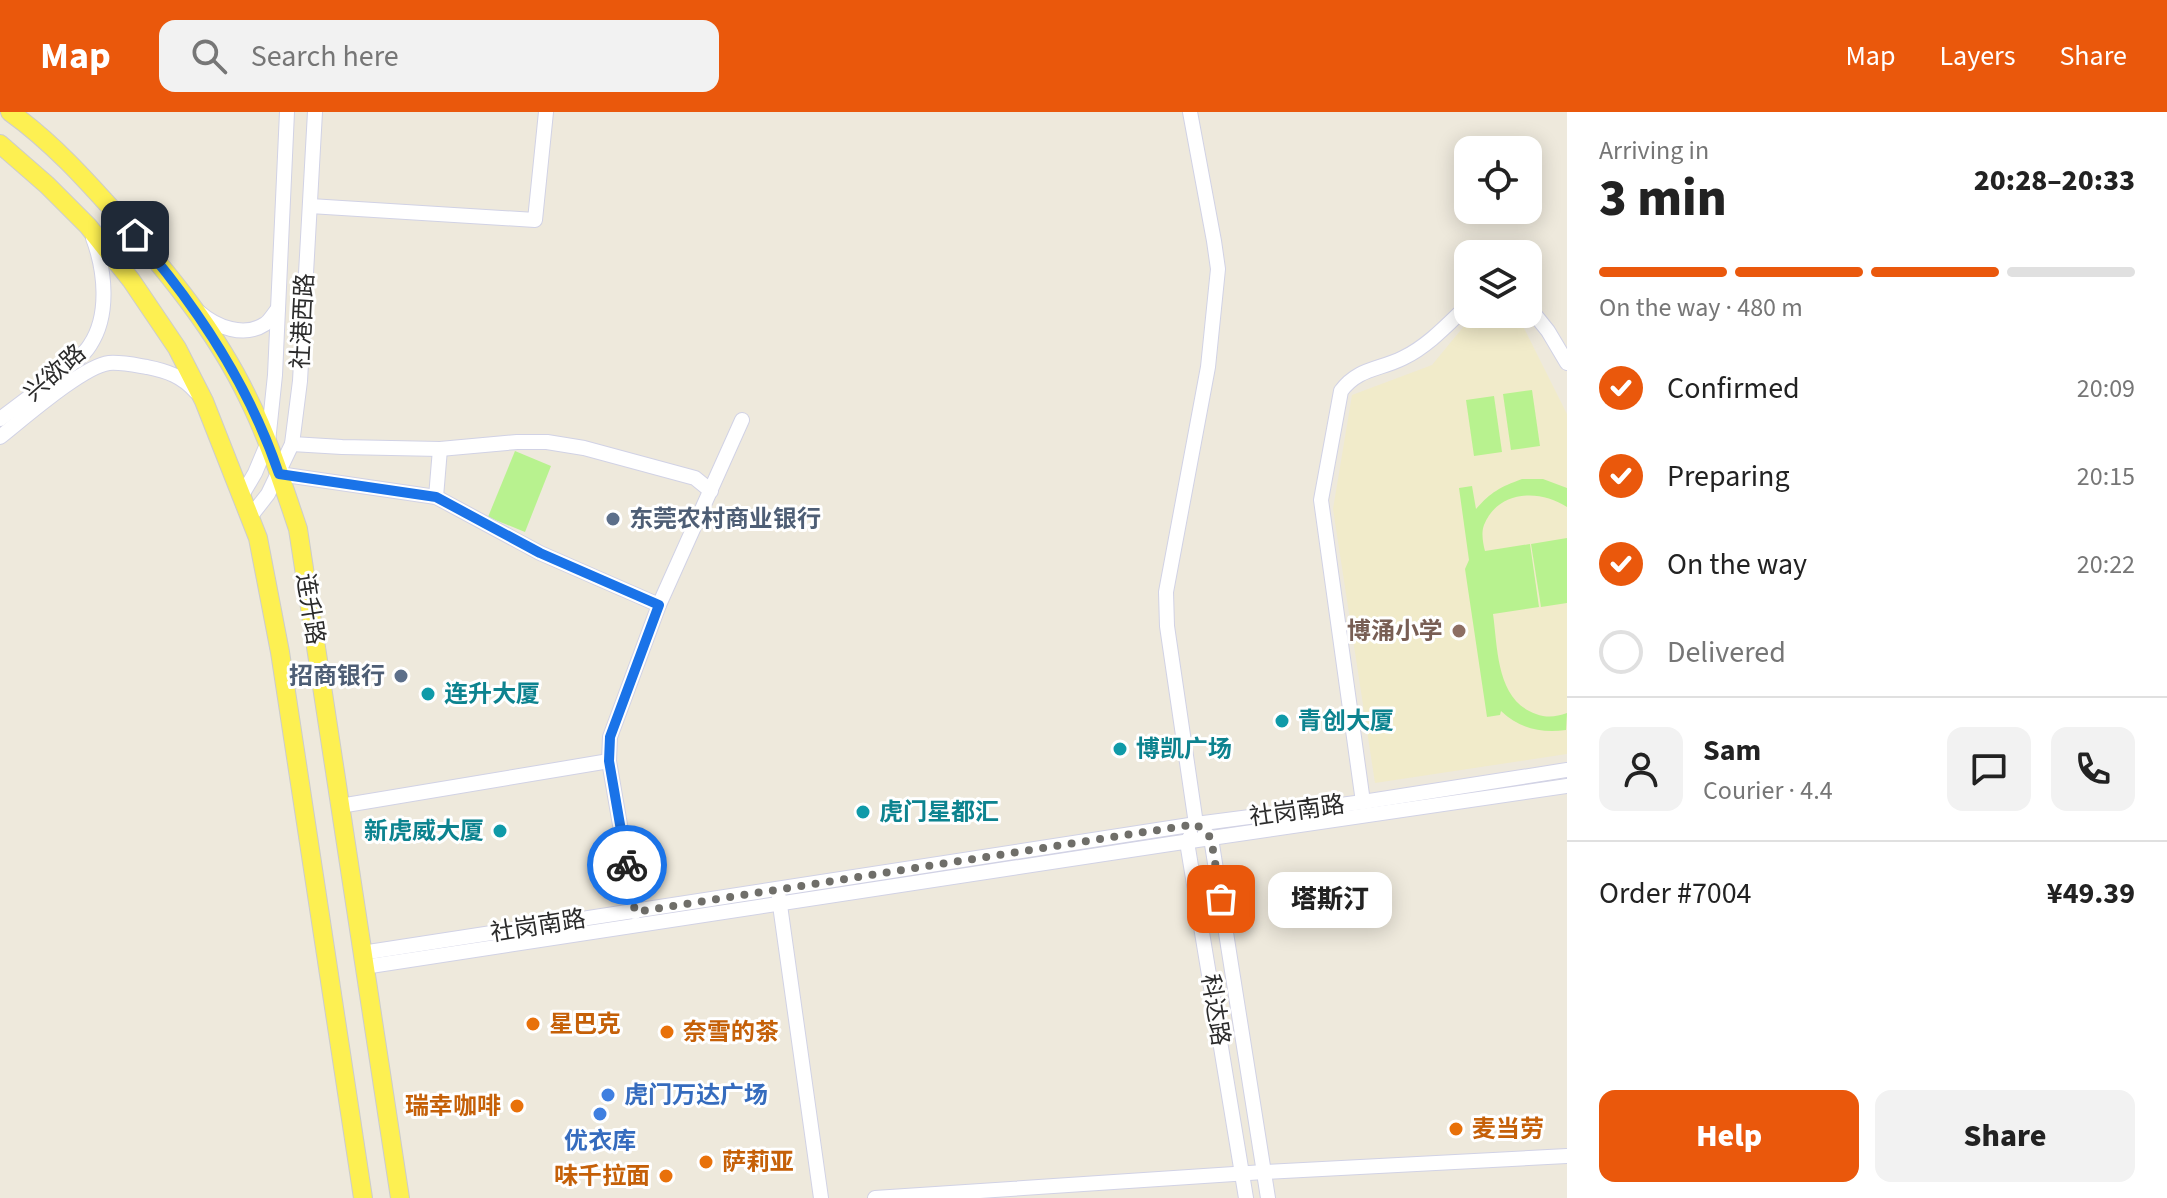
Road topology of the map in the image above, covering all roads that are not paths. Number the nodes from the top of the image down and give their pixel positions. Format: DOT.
graph roads {
  1 [pos="10,112"];
  2 [pos="287,112"];
  3 [pos="315,112"];
  4 [pos="546,112"];
  5 [pos="1190,112"];
  6 [pos="0,144"];
  7 [pos="310,206"];
  8 [pos="88,226"];
  9 [pos="190,305"];
  10 [pos="278,309"];
  11 [pos="1454,318"];
  12 [pos="1542,324"];
  13 [pos="1567,363"];
  14 [pos="204,401"];
  15 [pos="0,419"];
  16 [pos="742,420"];
  17 [pos="0,437"];
  18 [pos="268,442"];
  19 [pos="292,444"];
  20 [pos="440,449"];
  21 [pos="279,474"];
  22 [pos="711,491"];
  23 [pos="242,495"];
  24 [pos="436,497"];
  25 [pos="250,517"];
  26 [pos="659,605"];
  27 [pos="609,761"];
  28 [pos="1567,770"];
  29 [pos="1567,786"];
  30 [pos="1363,802"];
  31 [pos="340,806"];
  32 [pos="1196,824"];
  33 [pos="1211,838"];
  34 [pos="1187,842"];
  35 [pos="779,897"];
  36 [pos="635,912"];
  37 [pos="363,960"];
  38 [pos="1567,1156"];
  39 [pos="1264,1172"];
  40 [pos="1242,1174"];
  41 [pos="363,1198"];
  42 [pos="400,1198"];
  43 [pos="821,1198"];
  44 [pos="875,1198"];
  45 [pos="1246,1198"];
  46 [pos="1268,1198"];
  1 -- 9 [label="main road, 连升路"];
  2 -- 10 [label="street, 社港西路"];
  3 -- 7 [label="street, 社港西路"];
  4 -- 7 [label="street"];
  5 -- 32 [label="street"];
  6 -- 8 [label="main road, 连升路"];
  7 -- 19 [label="street, 社港西路"];
  8 -- 14 [label="main road, 连升路"];
  8 -- 15 [label="street, 兴欲路"];
  9 -- 10 [label="street"];
  9 -- 18 [label="main road, 连升路"];
  10 -- 18 [label="street, 社港西路"];
  11 -- 30 [label="street"];
  12 -- 13 [label="street"];
  14 -- 17 [label="street, 兴欲路"];
  14 -- 23 [label="main road, 连升路"];
  16 -- 22 [label="street"];
  18 -- 21 [label="main road, 连升路"];
  18 -- 23 [label="street, 社港西路"];
  19 -- 20 [label="street"];
  19 -- 21 [label="street, 社港西路"];
  20 -- 22 [label="street"];
  20 -- 24 [label="street"];
  21 -- 24 [label="street"];
  21 -- 25 [label="street, 社港西路"];
  21 -- 31 [label="main road, 连升路"];
  22 -- 26 [label="street"];
  23 -- 25 [label="main road, 连升路"];
  24 -- 26 [label="street"];
  25 -- 41 [label="main road, 连升路"];
  26 -- 27 [label="street"];
  27 -- 31 [label="street"];
  27 -- 36 [label="street"];
  28 -- 30 [label="street, 社岗南路"];
  29 -- 33 [label="street, 社岗南路"];
  30 -- 32 [label="street, 社岗南路"];
  31 -- 37 [label="main road, 连升路"];
  32 -- 33 [label="street"];
  32 -- 34 [label="street"];
  32 -- 35 [label="street, 社岗南路"];
  33 -- 34 [label="street, 社岗南路"];
  33 -- 39 [label="street, 科达路"];
  34 -- 35 [label="street, 社岗南路"];
  34 -- 40 [label="street, 科达路"];
  35 -- 36 [label="street, 社岗南路"];
  35 -- 37 [label="street, 社岗南路"];
  35 -- 43 [label="street"];
  36 -- 37 [label="street, 社岗南路"];
  37 -- 42 [label="main road, 连升路"];
  38 -- 39 [label="street"];
  39 -- 40 [label="street"];
  39 -- 46 [label="street, 科达路"];
  40 -- 44 [label="street"];
  40 -- 45 [label="street, 科达路"];
}
